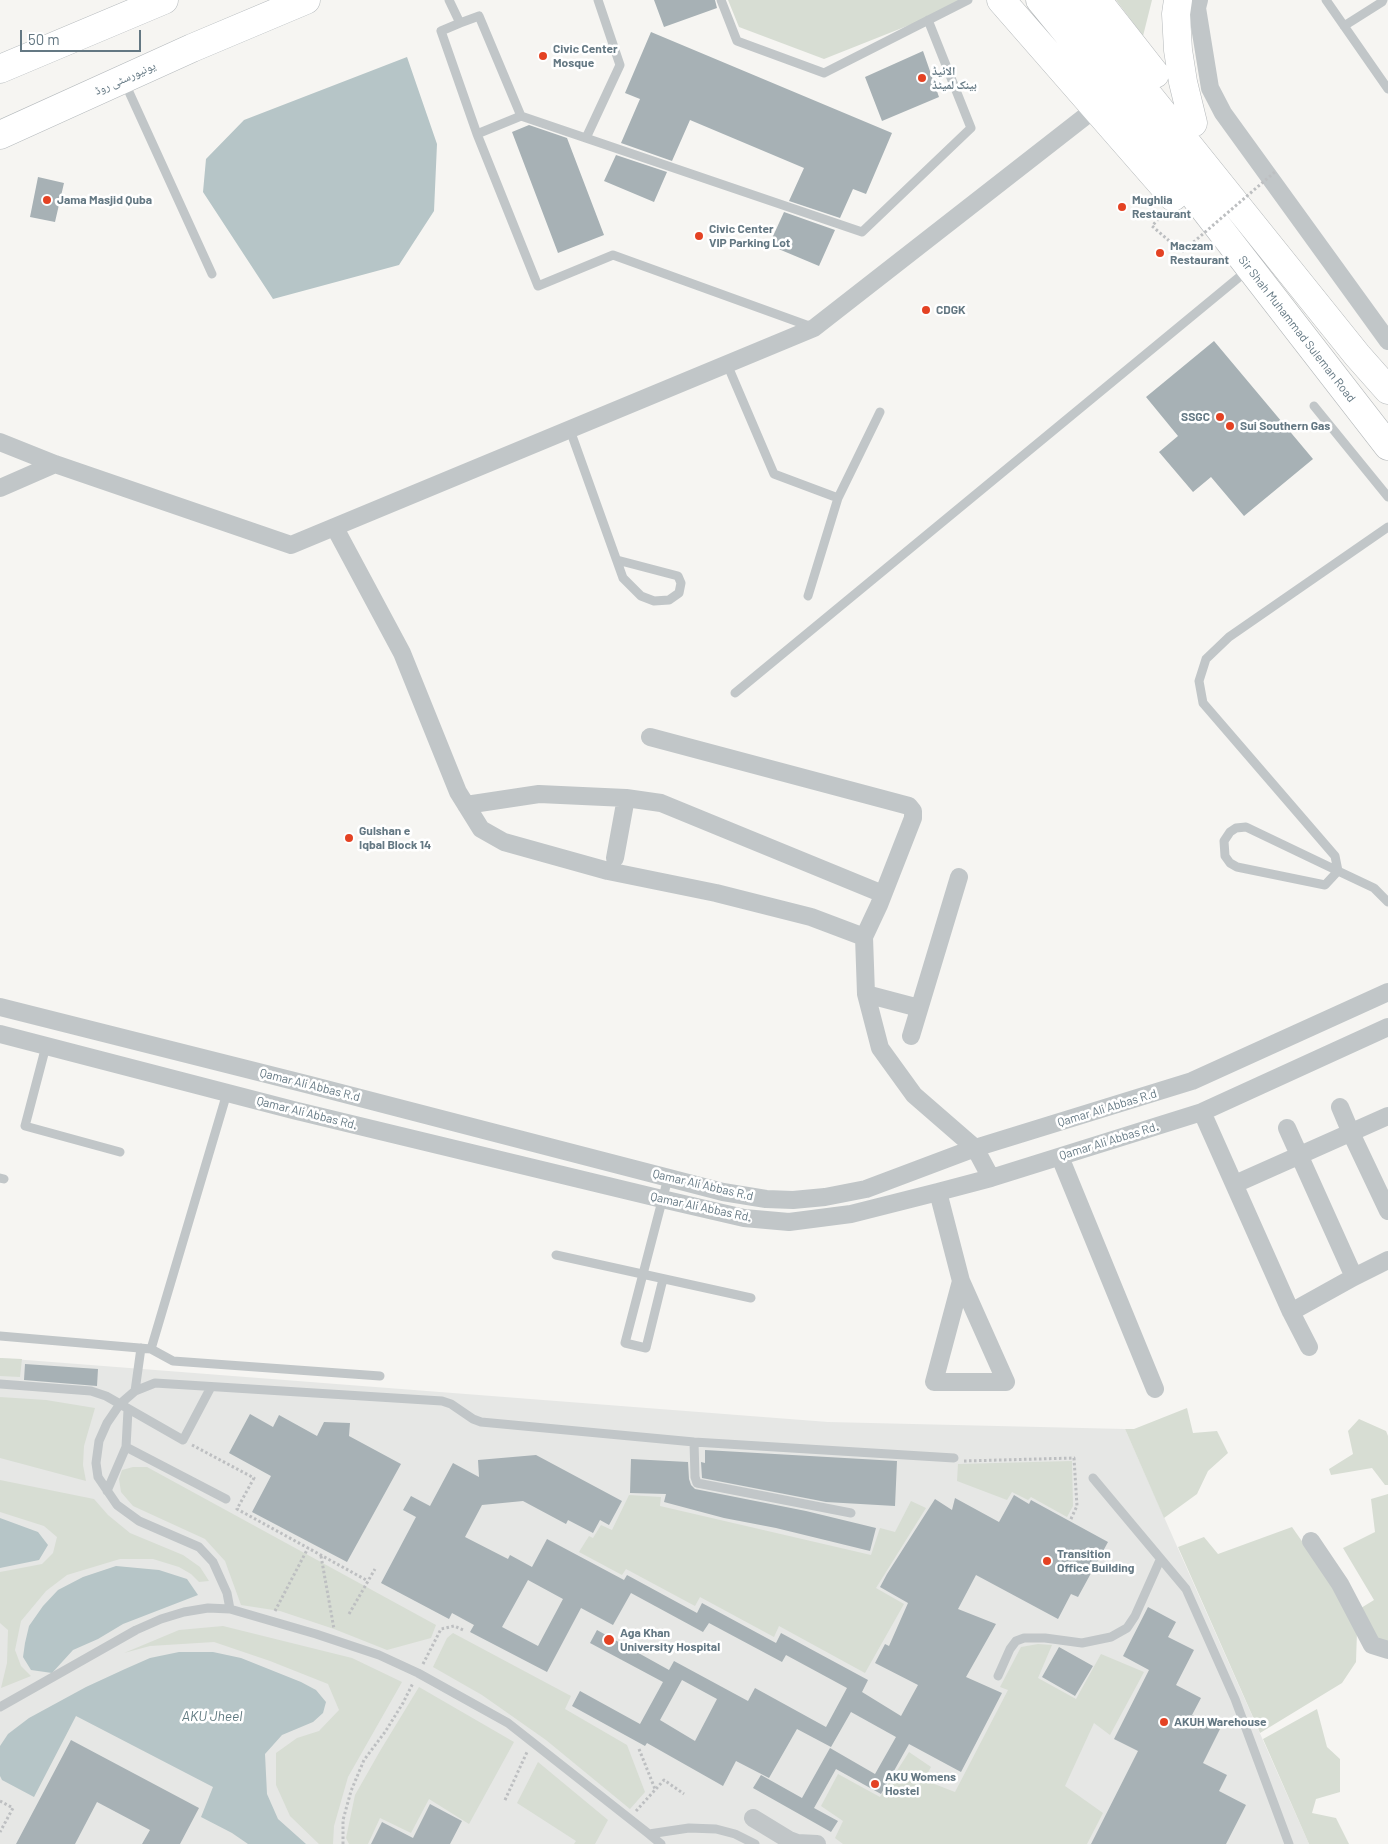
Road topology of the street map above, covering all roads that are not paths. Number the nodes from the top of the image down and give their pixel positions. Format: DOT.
graph roads {
  1 [pos="164,0"];
  2 [pos="306,0"];
  3 [pos="449,0"];
  4 [pos="598,0"];
  5 [pos="721,0"];
  6 [pos="968,0"];
  7 [pos="1001,0"];
  8 [pos="1040,0"];
  9 [pos="1072,0"];
  10 [pos="1097,0"];
  11 [pos="1178,0"];
  12 [pos="1198,0"];
  13 [pos="1326,0"];
  14 [pos="1383,0"];
  15 [pos="928,20"];
  16 [pos="460,23"];
  17 [pos="1344,26"];
  18 [pos="0,68"];
  19 [pos="124,79"];
  20 [pos="1388,89"];
  21 [pos="1096,108"];
  22 [pos="521,116"];
  23 [pos="1193,123"];
  24 [pos="5,132"];
  25 [pos="477,134"];
  26 [pos="586,138"];
  27 [pos="212,274"];
  28 [pos="1243,274"];
  29 [pos="814,328"];
  30 [pos="1388,341"];
  31 [pos="1357,355"];
  32 [pos="727,364"];
  33 [pos="1326,367"];
  34 [pos="1388,390"];
  35 [pos="1314,406"];
  36 [pos="880,412"];
  37 [pos="570,430"];
  38 [pos="0,442"];
  39 [pos="1388,446"];
  40 [pos="55,464"];
  41 [pos="0,488"];
  42 [pos="838,498"];
  43 [pos="1388,498"];
  44 [pos="1388,527"];
  45 [pos="335,528"];
  46 [pos="617,560"];
  47 [pos="808,596"];
  48 [pos="735,693"];
  49 [pos="650,737"];
  50 [pos="626,798"];
  51 [pos="466,806"];
  52 [pos="615,858"];
  53 [pos="1338,871"];
  54 [pos="959,877"];
  55 [pos="883,894"];
  56 [pos="1388,902"];
  57 [pos="864,937"];
  58 [pos="1388,992"];
  59 [pos="866,994"];
  60 [pos="0,1007"];
  61 [pos="918,1008"];
  62 [pos="1386,1032"];
  63 [pos="0,1034"];
  64 [pos="911,1036"];
  65 [pos="46,1046"];
  66 [pos="227,1093"];
  67 [pos="1340,1107"];
  68 [pos="1202,1112"];
  69 [pos="1388,1116"];
  70 [pos="1287,1128"];
  71 [pos="1350,1133"];
  72 [pos="975,1148"];
  73 [pos="120,1152"];
  74 [pos="1300,1155"];
  75 [pos="1060,1157"];
  76 [pos="668,1178"];
  77 [pos="991,1178"];
  78 [pos="1235,1184"];
  79 [pos="938,1192"];
  80 [pos="662,1199"];
  81 [pos="1388,1211"];
  82 [pos="556,1255"];
  83 [pos="1388,1260"];
  84 [pos="643,1274"];
  85 [pos="1354,1277"];
  86 [pos="663,1279"];
  87 [pos="961,1281"];
  88 [pos="750,1298"];
  89 [pos="1291,1312"];
  90 [pos="0,1336"];
  91 [pos="141,1348"];
  92 [pos="1309,1348"];
  93 [pos="151,1349"];
  94 [pos="380,1376"];
  95 [pos="0,1384"];
  96 [pos="211,1387"];
  97 [pos="1155,1389"];
  98 [pos="135,1391"];
  99 [pos="120,1404"];
  100 [pos="128,1410"];
  101 [pos="694,1442"];
  102 [pos="126,1447"];
  103 [pos="954,1458"];
  104 [pos="1093,1478"];
  105 [pos="107,1491"];
  106 [pos="226,1499"];
  107 [pos="851,1513"];
  108 [pos="1312,1541"];
  109 [pos="1160,1560"];
  110 [pos="230,1609"];
  111 [pos="1388,1650"];
  112 [pos="998,1676"];
  113 [pos="0,1707"];
  114 [pos="753,1818"];
  115 [pos="649,1834"];
  116 [pos="661,1844"];
  117 [pos="755,1844"];
  118 [pos="817,1844"];
  119 [pos="1290,1844"];
  1 -- 18 [label="main road"];
  2 -- 19 [label="main road, یونیورسٹی روڈ"];
  3 -- 16 [label="lane"];
  4 -- 26 [label="lane"];
  5 -- 15 [label="lane"];
  6 -- 15 [label="lane"];
  7 -- 21 [label="main road"];
  8 -- 33 [label="main road, Sir Shah Muhammad Suleman Road"];
  9 -- 31 [label="main road"];
  10 -- 23 [label="main road"];
  11 -- 23 [label="main road"];
  12 -- 30 [label="street"];
  13 -- 17 [label="lane"];
  14 -- 17 [label="lane"];
  15 -- 26 [label="lane"];
  16 -- 22 [label="lane"];
  16 -- 25 [label="lane"];
  17 -- 20 [label="lane"];
  19 -- 24 [label="main road, یونیورسٹی روڈ"];
  19 -- 27 [label="lane"];
  21 -- 28 [label="main road"];
  21 -- 29 [label="street"];
  22 -- 25 [label="lane"];
  22 -- 26 [label="lane"];
  23 -- 31 [label="main road"];
  25 -- 29 [label="lane"];
  28 -- 33 [label="main road"];
  28 -- 48 [label="lane"];
  29 -- 32 [label="street"];
  31 -- 34 [label="main road"];
  32 -- 37 [label="street"];
  32 -- 42 [label="lane"];
  33 -- 39 [label="main road, Sir Shah Muhammad Suleman Road"];
  35 -- 43 [label="lane"];
  36 -- 42 [label="lane"];
  37 -- 45 [label="street"];
  37 -- 46 [label="lane"];
  38 -- 40 [label="street"];
  40 -- 41 [label="street"];
  40 -- 45 [label="street"];
  42 -- 47 [label="lane"];
  44 -- 53 [label="lane"];
  45 -- 51 [label="street"];
  46 -- 46 [label="lane"];
  49 -- 55 [label="street"];
  50 -- 51 [label="street"];
  50 -- 52 [label="street"];
  50 -- 55 [label="street"];
  51 -- 57 [label="street"];
  53 -- 53 [label="lane"];
  53 -- 56 [label="lane"];
  54 -- 61 [label="street"];
  55 -- 57 [label="street"];
  57 -- 59 [label="street"];
  58 -- 72 [label="street, Qamar Ali Abbas R.d"];
  59 -- 61 [label="street"];
  59 -- 72 [label="street"];
  60 -- 76 [label="street, Qamar Ali Abbas R.d"];
  61 -- 64 [label="street"];
  62 -- 68 [label="street, Qamar Ali Abbas Rd."];
  63 -- 65 [label="street, Qamar Ali Abbas Rd."];
  65 -- 66 [label="street, Qamar Ali Abbas Rd."];
  65 -- 73 [label="lane"];
  66 -- 80 [label="street, Qamar Ali Abbas Rd."];
  66 -- 93 [label="lane"];
  67 -- 71 [label="street"];
  68 -- 75 [label="street, Qamar Ali Abbas Rd."];
  68 -- 78 [label="street"];
  69 -- 71 [label="street"];
  70 -- 74 [label="street"];
  71 -- 74 [label="street"];
  71 -- 81 [label="street"];
  72 -- 76 [label="street, Qamar Ali Abbas R.d"];
  72 -- 77 [label="street"];
  74 -- 78 [label="street"];
  74 -- 85 [label="street"];
  75 -- 77 [label="street, Qamar Ali Abbas Rd."];
  75 -- 97 [label="street"];
  76 -- 80 [label="lane"];
  77 -- 79 [label="street, Qamar Ali Abbas Rd."];
  78 -- 89 [label="street"];
  79 -- 80 [label="street, Qamar Ali Abbas Rd."];
  79 -- 87 [label="street"];
  80 -- 84 [label="lane"];
  82 -- 84 [label="lane"];
  83 -- 85 [label="street"];
  84 -- 86 [label="lane"];
  84 -- 86 [label="lane"];
  85 -- 89 [label="street"];
  86 -- 88 [label="lane"];
  87 -- 87 [label="street"];
  89 -- 92 [label="street"];
  90 -- 91 [label="lane"];
  91 -- 93 [label="lane"];
  91 -- 98 [label="lane"];
  93 -- 94 [label="lane"];
  95 -- 99 [label="lane"];
  96 -- 98 [label="lane"];
  96 -- 100 [label="lane"];
  96 -- 101 [label="lane"];
  98 -- 99 [label="lane"];
  99 -- 100 [label="lane"];
  99 -- 105 [label="lane"];
  100 -- 102 [label="lane"];
  101 -- 103 [label="lane"];
  101 -- 107 [label="lane"];
  102 -- 105 [label="lane"];
  102 -- 106 [label="lane"];
  104 -- 109 [label="lane"];
  105 -- 110 [label="lane"];
  108 -- 111 [label="street"];
  109 -- 112 [label="lane"];
  109 -- 119 [label="lane"];
  110 -- 113 [label="lane"];
  110 -- 115 [label="lane"];
  114 -- 118 [label="street"];
  115 -- 116 [label="lane"];
  115 -- 117 [label="lane"];
}
